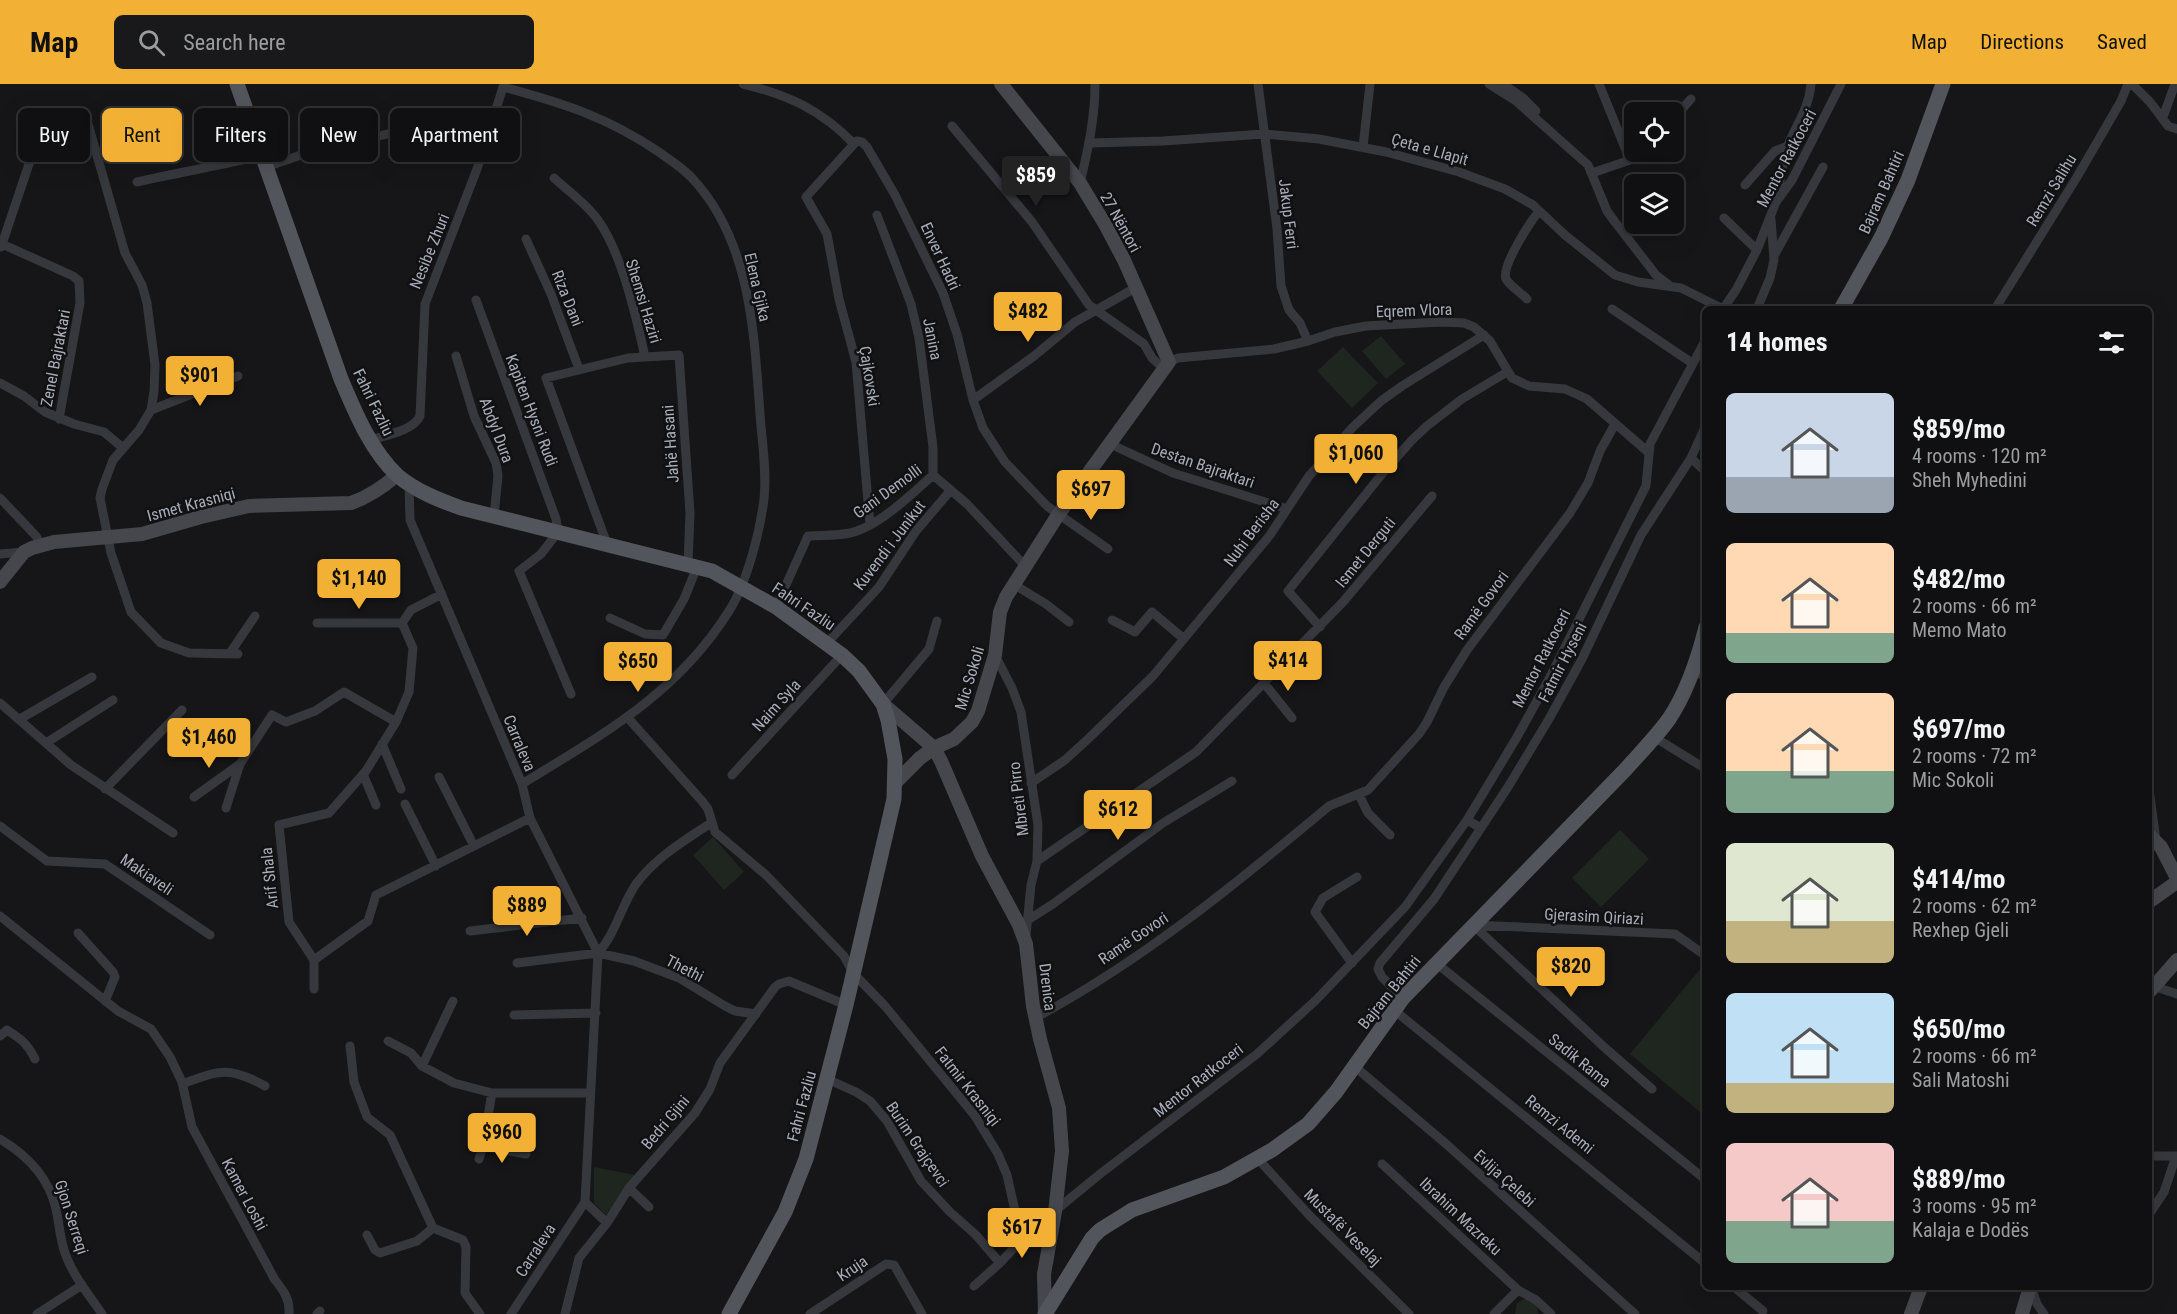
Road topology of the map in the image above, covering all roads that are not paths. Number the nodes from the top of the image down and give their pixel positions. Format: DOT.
graph roads {
  1 [pos="237,84"];
  2 [pos="743,84"];
  3 [pos="1001,84"];
  4 [pos="1095,84"];
  5 [pos="1258,84"];
  6 [pos="1370,84"];
  7 [pos="1489,84"];
  8 [pos="1503,84"];
  9 [pos="1599,84"];
  10 [pos="1811,84"];
  11 [pos="1841,84"];
  12 [pos="1943,84"];
  13 [pos="2130,84"];
  14 [pos="2175,84"];
  15 [pos="504,85"];
  16 [pos="1691,99"];
  17 [pos="1684,107"];
  18 [pos="245,108"];
  19 [pos="2163,117"];
  20 [pos="952,126"];
  21 [pos="2177,129"];
  22 [pos="90,131"];
  23 [pos="1552,132"];
  24 [pos="390,133"];
  25 [pos="1264,134"];
  26 [pos="1090,143"];
  27 [pos="854,144"];
  28 [pos="1624,145"];
  29 [pos="1788,146"];
  30 [pos="1363,147"];
  31 [pos="288,157"];
  32 [pos="30,162"];
  33 [pos="256,162"];
  34 [pos="264,162"];
  35 [pos="1624,162"];
  36 [pos="1823,166"];
  37 [pos="1592,173"];
  38 [pos="554,178"];
  39 [pos="137,182"];
  40 [pos="1080,183"];
  41 [pos="1745,185"];
  42 [pos="1776,202"];
  43 [pos="1539,211"];
  44 [pos="877,215"];
  45 [pos="1724,218"];
  46 [pos="1771,218"];
  47 [pos="526,239"];
  48 [pos="1,247"];
  49 [pos="1757,250"];
  50 [pos="1775,254"];
  51 [pos="1669,285"];
  52 [pos="1137,287"];
  53 [pos="1527,299"];
  54 [pos="476,300"];
  55 [pos="1718,306"];
  56 [pos="1726,306"];
  57 [pos="1758,306"];
  58 [pos="1843,306"];
  59 [pos="1997,306"];
  60 [pos="1612,309"];
  61 [pos="1096,310"];
  62 [pos="1484,335"];
  63 [pos="1308,341"];
  64 [pos="1702,346"];
  65 [pos="456,356"];
  66 [pos="645,357"];
  67 [pos="1692,363"];
  68 [pos="1167,365"];
  69 [pos="579,369"];
  70 [pos="1507,372"];
  71 [pos="238,376"];
  72 [pos="0,382"];
  73 [pos="973,400"];
  74 [pos="151,410"];
  75 [pos="59,418"];
  76 [pos="1615,424"];
  77 [pos="1702,433"];
  78 [pos="371,440"];
  79 [pos="1110,444"];
  80 [pos="123,448"];
  81 [pos="1648,452"];
  82 [pos="1690,458"];
  83 [pos="1702,468"];
  84 [pos="933,475"];
  85 [pos="403,479"];
  86 [pos="950,491"];
  87 [pos="1432,496"];
  88 [pos="0,498"];
  89 [pos="1287,509"];
  90 [pos="1058,515"];
  91 [pos="494,517"];
  92 [pos="870,525"];
  93 [pos="1624,527"];
  94 [pos="558,532"];
  95 [pos="1641,535"];
  96 [pos="108,536"];
  97 [pos="607,544"];
  98 [pos="41,545"];
  99 [pos="1108,549"];
  100 [pos="24,552"];
  101 [pos="0,554"];
  102 [pos="693,565"];
  103 [pos="1025,566"];
  104 [pos="0,582"];
  105 [pos="1013,585"];
  106 [pos="742,588"];
  107 [pos="442,594"];
  108 [pos="776,607"];
  109 [pos="255,616"];
  110 [pos="610,618"];
  111 [pos="1112,620"];
  112 [pos="937,621"];
  113 [pos="1069,622"];
  114 [pos="316,623"];
  115 [pos="402,623"];
  116 [pos="1320,627"];
  117 [pos="1184,639"];
  118 [pos="827,643"];
  119 [pos="1702,654"];
  120 [pos="842,655"];
  121 [pos="995,655"];
  122 [pos="1699,674"];
  123 [pos="92,677"];
  124 [pos="1263,683"];
  125 [pos="571,694"];
  126 [pos="113,700"];
  127 [pos="0,703"];
  128 [pos="883,704"];
  129 [pos="182,710"];
  130 [pos="628,718"];
  131 [pos="1292,718"];
  132 [pos="20,719"];
  133 [pos="396,722"];
  134 [pos="1654,737"];
  135 [pos="46,742"];
  136 [pos="382,744"];
  137 [pos="933,748"];
  138 [pos="240,764"];
  139 [pos="1702,767"];
  140 [pos="363,774"];
  141 [pos="732,775"];
  142 [pos="439,777"];
  143 [pos="1232,781"];
  144 [pos="896,782"];
  145 [pos="1031,783"];
  146 [pos="522,784"];
  147 [pos="105,789"];
  148 [pos="401,789"];
  149 [pos="1359,795"];
  150 [pos="194,797"];
  151 [pos="405,804"];
  152 [pos="376,805"];
  153 [pos="226,808"];
  154 [pos="530,818"];
  155 [pos="1467,820"];
  156 [pos="711,823"];
  157 [pos="0,826"];
  158 [pos="1481,828"];
  159 [pos="173,833"];
  160 [pos="1390,835"];
  161 [pos="2153,839"];
  162 [pos="474,846"];
  163 [pos="1037,861"];
  164 [pos="436,866"];
  165 [pos="1357,877"];
  166 [pos="2177,880"];
  167 [pos="2152,899"];
  168 [pos="0,916"];
  169 [pos="582,918"];
  170 [pos="1023,923"];
  171 [pos="1473,925"];
  172 [pos="470,931"];
  173 [pos="78,933"];
  174 [pos="210,934"];
  175 [pos="598,953"];
  176 [pos="1702,953"];
  177 [pos="314,960"];
  178 [pos="2177,960"];
  179 [pos="517,963"];
  180 [pos="1352,963"];
  181 [pos="1436,963"];
  182 [pos="853,974"];
  183 [pos="2152,987"];
  184 [pos="2152,988"];
  185 [pos="314,989"];
  186 [pos="2177,994"];
  187 [pos="105,1001"];
  188 [pos="453,1001"];
  189 [pos="1399,1004"];
  190 [pos="846,1005"];
  191 [pos="596,1013"];
  192 [pos="756,1014"];
  193 [pos="514,1015"];
  194 [pos="1035,1018"];
  195 [pos="0,1036"];
  196 [pos="388,1041"];
  197 [pos="350,1046"];
  198 [pos="35,1059"];
  199 [pos="422,1066"];
  200 [pos="1354,1066"];
  201 [pos="827,1079"];
  202 [pos="182,1084"];
  203 [pos="266,1086"];
  204 [pos="1652,1089"];
  205 [pos="492,1093"];
  206 [pos="590,1093"];
  207 [pos="0,1139"];
  208 [pos="483,1146"];
  209 [pos="526,1154"];
  210 [pos="2152,1156"];
  211 [pos="2176,1156"];
  212 [pos="479,1159"];
  213 [pos="1257,1159"];
  214 [pos="1383,1164"];
  215 [pos="1702,1177"];
  216 [pos="630,1188"];
  217 [pos="585,1202"];
  218 [pos="649,1207"];
  219 [pos="2152,1210"];
  220 [pos="1055,1212"];
  221 [pos="607,1223"];
  222 [pos="433,1228"];
  223 [pos="1028,1233"];
  224 [pos="367,1235"];
  225 [pos="1702,1261"];
  226 [pos="1000,1263"];
  227 [pos="82,1285"];
  228 [pos="974,1286"];
  229 [pos="1518,1290"];
  230 [pos="1738,1290"];
  231 [pos="1921,1290"];
  232 [pos="2029,1290"];
  233 [pos="2031,1290"];
  234 [pos="1763,1311"];
  235 [pos="2024,1312"];
  236 [pos="1497,1313"];
  237 [pos="37,1314"];
  238 [pos="102,1314"];
  239 [pos="289,1314"];
  240 [pos="480,1314"];
  241 [pos="511,1314"];
  242 [pos="565,1314"];
  243 [pos="729,1314"];
  244 [pos="810,1314"];
  245 [pos="922,1314"];
  246 [pos="1045,1314"];
  247 [pos="1409,1314"];
  248 [pos="1551,1314"];
  249 [pos="1635,1314"];
  250 [pos="1911,1314"];
  251 [pos="2044,1314"];
  1 -- 18 [label="main road, Fahri Fazliu"];
  2 -- 27 [label="street, Enver Hadri"];
  3 -- 40 [label="street, 27 Nëntori"];
  4 -- 26 [label="street"];
  5 -- 25 [label="street, Jakup Ferri"];
  6 -- 30 [label="street"];
  7 -- 23 [label="street"];
  8 -- 23 [label="street"];
  9 -- 28 [label="street"];
  10 -- 29 [label="street"];
  11 -- 42 [label="street, Mentor Ratkoceri"];
  12 -- 58 [label="main road, Bajram Bahtiri"];
  13 -- 19 [label="street"];
  13 -- 59 [label="street, Remzi Salihu"];
  14 -- 19 [label="street"];
  15 -- 78 [label="street, Nesibe Zhuri"];
  15 -- 106 [label="street, Elena Gjika"];
  16 -- 17 [label="street"];
  19 -- 21 [label="street"];
  20 -- 61 [label="street"];
  22 -- 74 [label="street"];
  23 -- 37 [label="street"];
  24 -- 31 [label="street"];
  25 -- 26 [label="street, Çeta e Llapit"];
  25 -- 30 [label="street, Çeta e Llapit"];
  25 -- 63 [label="street, Jakup Ferri"];
  26 -- 40 [label="street"];
  27 -- 73 [label="street, Enver Hadri"];
  27 -- 92 [label="street, Çajkovski"];
  29 -- 41 [label="street"];
  29 -- 42 [label="street"];
  30 -- 43 [label="street, Çeta e Llapit"];
  32 -- 48 [label="street"];
  33 -- 39 [label="street"];
  34 -- 78 [label="main road, Fahri Fazliu"];
  35 -- 37 [label="street"];
  36 -- 50 [label="street"];
  37 -- 51 [label="street"];
  38 -- 66 [label="street, Shemsi Haziri"];
  40 -- 52 [label="street, 27 Nëntori"];
  42 -- 46 [label="street, Mentor Ratkoceri"];
  43 -- 51 [label="street, Çeta e Llapit"];
  43 -- 53 [label="street"];
  44 -- 84 [label="street, Janina"];
  45 -- 49 [label="street"];
  46 -- 49 [label="street, Mentor Ratkoceri"];
  46 -- 50 [label="street"];
  47 -- 69 [label="street, Riza Dani"];
  48 -- 75 [label="street, Zenel Bajraktari"];
  49 -- 56 [label="street, Mentor Ratkoceri"];
  50 -- 57 [label="street"];
  51 -- 55 [label="street, Çeta e Llapit"];
  52 -- 61 [label="street"];
  52 -- 68 [label="street, 27 Nëntori"];
  54 -- 94 [label="street, Kapiten Hysni Rudi"];
  60 -- 67 [label="street"];
  61 -- 68 [label="street"];
  61 -- 73 [label="street"];
  62 -- 63 [label="street, Eqrem Vlora"];
  62 -- 70 [label="street"];
  62 -- 89 [label="street, Nuhi Berisha"];
  63 -- 68 [label="street, Eqrem Vlora"];
  64 -- 67 [label="street, Mentor Ratkoceri"];
  65 -- 91 [label="street, Abdyl Dura"];
  66 -- 69 [label="street, Shemsi Haziri"];
  66 -- 102 [label="street, Jahë Hasani"];
  67 -- 81 [label="street, Mentor Ratkoceri"];
  68 -- 79 [label="street, Mic Sokoli"];
  69 -- 97 [label="street, Shemsi Haziri"];
  70 -- 76 [label="street"];
  70 -- 116 [label="street"];
  71 -- 74 [label="street"];
  72 -- 75 [label="street, Zenel Bajraktari"];
  73 -- 90 [label="street, Enver Hadri"];
  74 -- 80 [label="street"];
  75 -- 80 [label="street, Zenel Bajraktari"];
  76 -- 81 [label="street"];
  76 -- 149 [label="street, Ramë Govori"];
  77 -- 82 [label="street, Fatmir Hyseni"];
  78 -- 85 [label="main road, Fahri Fazliu"];
  79 -- 89 [label="street, Destan Bajraktari"];
  79 -- 90 [label="street, Mic Sokoli"];
  80 -- 96 [label="street"];
  81 -- 93 [label="street, Mentor Ratkoceri"];
  82 -- 83 [label="street"];
  82 -- 95 [label="street, Fatmir Hyseni"];
  84 -- 86 [label="street, Gani Demolli"];
  84 -- 92 [label="street, Gani Demolli"];
  85 -- 91 [label="main road, Fahri Fazliu"];
  85 -- 96 [label="street, Ismet Krasniqi"];
  85 -- 107 [label="street, Carraleva"];
  86 -- 103 [label="street, Gani Demolli"];
  86 -- 118 [label="street, Kuvendi i Junikut"];
  87 -- 116 [label="street, Ismet Derguti"];
  88 -- 98 [label="street"];
  89 -- 117 [label="street, Nuhi Berisha"];
  90 -- 99 [label="street"];
  90 -- 103 [label="street, Mic Sokoli"];
  91 -- 94 [label="main road, Fahri Fazliu"];
  92 -- 108 [label="street, Gani Demolli"];
  93 -- 95 [label="street"];
  93 -- 155 [label="street, Mentor Ratkoceri"];
  94 -- 97 [label="main road, Fahri Fazliu"];
  94 -- 125 [label="street"];
  95 -- 158 [label="street, Fatmir Hyseni"];
  96 -- 98 [label="street, Ismet Krasniqi"];
  96 -- 109 [label="street"];
  97 -- 102 [label="main road, Fahri Fazliu"];
  98 -- 100 [label="street, Ismet Krasniqi"];
  100 -- 101 [label="street"];
  100 -- 104 [label="street, Ismet Krasniqi"];
  102 -- 106 [label="main road, Fahri Fazliu"];
  102 -- 110 [label="street"];
  103 -- 105 [label="street, Mic Sokoli"];
  105 -- 113 [label="street"];
  105 -- 121 [label="street, Mic Sokoli"];
  106 -- 108 [label="main road, Fahri Fazliu"];
  106 -- 130 [label="street, Elena Gjika"];
  107 -- 115 [label="street"];
  107 -- 146 [label="street, Carraleva"];
  108 -- 118 [label="main road, Fahri Fazliu"];
  111 -- 117 [label="street"];
  112 -- 128 [label="street"];
  114 -- 115 [label="street"];
  115 -- 133 [label="street, Arif Shala"];
  116 -- 124 [label="street, Ismet Derguti"];
  117 -- 145 [label="street, Nuhi Berisha"];
  118 -- 120 [label="main road, Fahri Fazliu"];
  119 -- 122 [label="main road, Bajram Bahtiri"];
  120 -- 128 [label="main road, Fahri Fazliu"];
  120 -- 141 [label="street, Naim Syla"];
  121 -- 137 [label="street, Mic Sokoli"];
  121 -- 145 [label="street, Mbreti Pirro"];
  122 -- 134 [label="main road, Bajram Bahtiri"];
  123 -- 132 [label="street"];
  124 -- 131 [label="street"];
  124 -- 163 [label="street, Ismet Derguti"];
  126 -- 135 [label="street"];
  127 -- 132 [label="street"];
  128 -- 137 [label="street, Drenica"];
  128 -- 144 [label="main road, Fahri Fazliu"];
  129 -- 147 [label="street"];
  130 -- 146 [label="street, Elena Gjika"];
  130 -- 156 [label="street, Fatmir Krasniqi"];
  132 -- 135 [label="street"];
  133 -- 136 [label="street, Arif Shala"];
  133 -- 138 [label="street"];
  134 -- 139 [label="street"];
  134 -- 171 [label="main road, Bajram Bahtiri"];
  135 -- 147 [label="street"];
  136 -- 140 [label="street, Arif Shala"];
  136 -- 148 [label="street"];
  137 -- 144 [label="street, Mic Sokoli"];
  137 -- 170 [label="street, Drenica"];
  138 -- 150 [label="street"];
  138 -- 153 [label="street"];
  140 -- 152 [label="street"];
  140 -- 177 [label="street, Arif Shala"];
  142 -- 162 [label="street"];
  143 -- 170 [label="street"];
  144 -- 182 [label="main road, Fahri Fazliu"];
  145 -- 163 [label="street, Mbreti Pirro"];
  146 -- 154 [label="street, Carraleva"];
  147 -- 159 [label="street"];
  149 -- 160 [label="street"];
  149 -- 194 [label="street, Ramë Govori"];
  151 -- 164 [label="street"];
  154 -- 162 [label="street"];
  154 -- 169 [label="street, Carraleva"];
  155 -- 158 [label="street"];
  155 -- 180 [label="street, Mentor Ratkoceri"];
  156 -- 175 [label="street"];
  156 -- 182 [label="street, Fatmir Krasniqi"];
  157 -- 174 [label="street, Makiaveli"];
  158 -- 189 [label="street, Fatmir Hyseni"];
  161 -- 166 [label="street"];
  162 -- 164 [label="street"];
  163 -- 170 [label="street, Mbreti Pirro"];
  164 -- 177 [label="street"];
  165 -- 180 [label="street"];
  166 -- 167 [label="street"];
  168 -- 187 [label="street, Kamer Loshi"];
  169 -- 172 [label="street"];
  169 -- 175 [label="street, Carraleva"];
  170 -- 194 [label="street, Drenica"];
  171 -- 176 [label="street, Gjerasim Qiriazi"];
  171 -- 181 [label="main road, Bajram Bahtiri"];
  171 -- 204 [label="street"];
  173 -- 187 [label="street"];
  175 -- 179 [label="street, Thethi"];
  175 -- 191 [label="street, Carraleva"];
  175 -- 192 [label="street, Thethi"];
  177 -- 185 [label="street"];
  178 -- 183 [label="street"];
  180 -- 220 [label="street, Mentor Ratkoceri"];
  181 -- 189 [label="main road, Bajram Bahtiri"];
  181 -- 215 [label="street, Sadik Rama"];
  182 -- 190 [label="main road, Fahri Fazliu"];
  182 -- 223 [label="street, Fatmir Krasniqi"];
  184 -- 186 [label="street"];
  187 -- 202 [label="street, Kamer Loshi"];
  188 -- 199 [label="street"];
  189 -- 200 [label="main road, Bajram Bahtiri"];
  189 -- 225 [label="street, Remzi Ademi"];
  190 -- 192 [label="street, Bedri Gjini"];
  190 -- 201 [label="main road, Fahri Fazliu"];
  191 -- 193 [label="street"];
  191 -- 206 [label="street, Carraleva"];
  192 -- 216 [label="street, Bedri Gjini"];
  194 -- 220 [label="street, Drenica"];
  195 -- 198 [label="street"];
  196 -- 199 [label="street"];
  197 -- 222 [label="street"];
  199 -- 205 [label="street"];
  200 -- 213 [label="main road, Bajram Bahtiri"];
  200 -- 249 [label="street, Evlija Çelebi"];
  201 -- 226 [label="street, Burim Grajçevci"];
  201 -- 243 [label="main road, Fahri Fazliu"];
  202 -- 203 [label="street"];
  202 -- 239 [label="street, Kamer Loshi"];
  205 -- 206 [label="street"];
  205 -- 208 [label="street"];
  206 -- 217 [label="street, Carraleva"];
  207 -- 227 [label="street, Gjon Serreqi"];
  208 -- 209 [label="street"];
  208 -- 212 [label="street"];
  210 -- 211 [label="street"];
  211 -- 219 [label="street"];
  213 -- 246 [label="main road, Bajram Bahtiri"];
  213 -- 247 [label="street, Mustafë Veselaj"];
  214 -- 229 [label="street, Ibrahim Mazreku"];
  216 -- 218 [label="street"];
  216 -- 221 [label="street, Bedri Gjini"];
  217 -- 221 [label="street"];
  217 -- 241 [label="street, Carraleva"];
  220 -- 223 [label="street"];
  220 -- 246 [label="street, Drenica"];
  221 -- 242 [label="street, Bedri Gjini"];
  222 -- 224 [label="street"];
  222 -- 240 [label="street"];
  223 -- 226 [label="street"];
  226 -- 228 [label="street"];
  227 -- 237 [label="street"];
  227 -- 238 [label="street, Gjon Serreqi"];
  229 -- 236 [label="street"];
  229 -- 248 [label="street, Ibrahim Mazreku"];
  230 -- 234 [label="street"];
  231 -- 250 [label="street"];
  232 -- 235 [label="street"];
  233 -- 251 [label="street"];
  244 -- 245 [label="street, Kruja"];
}
